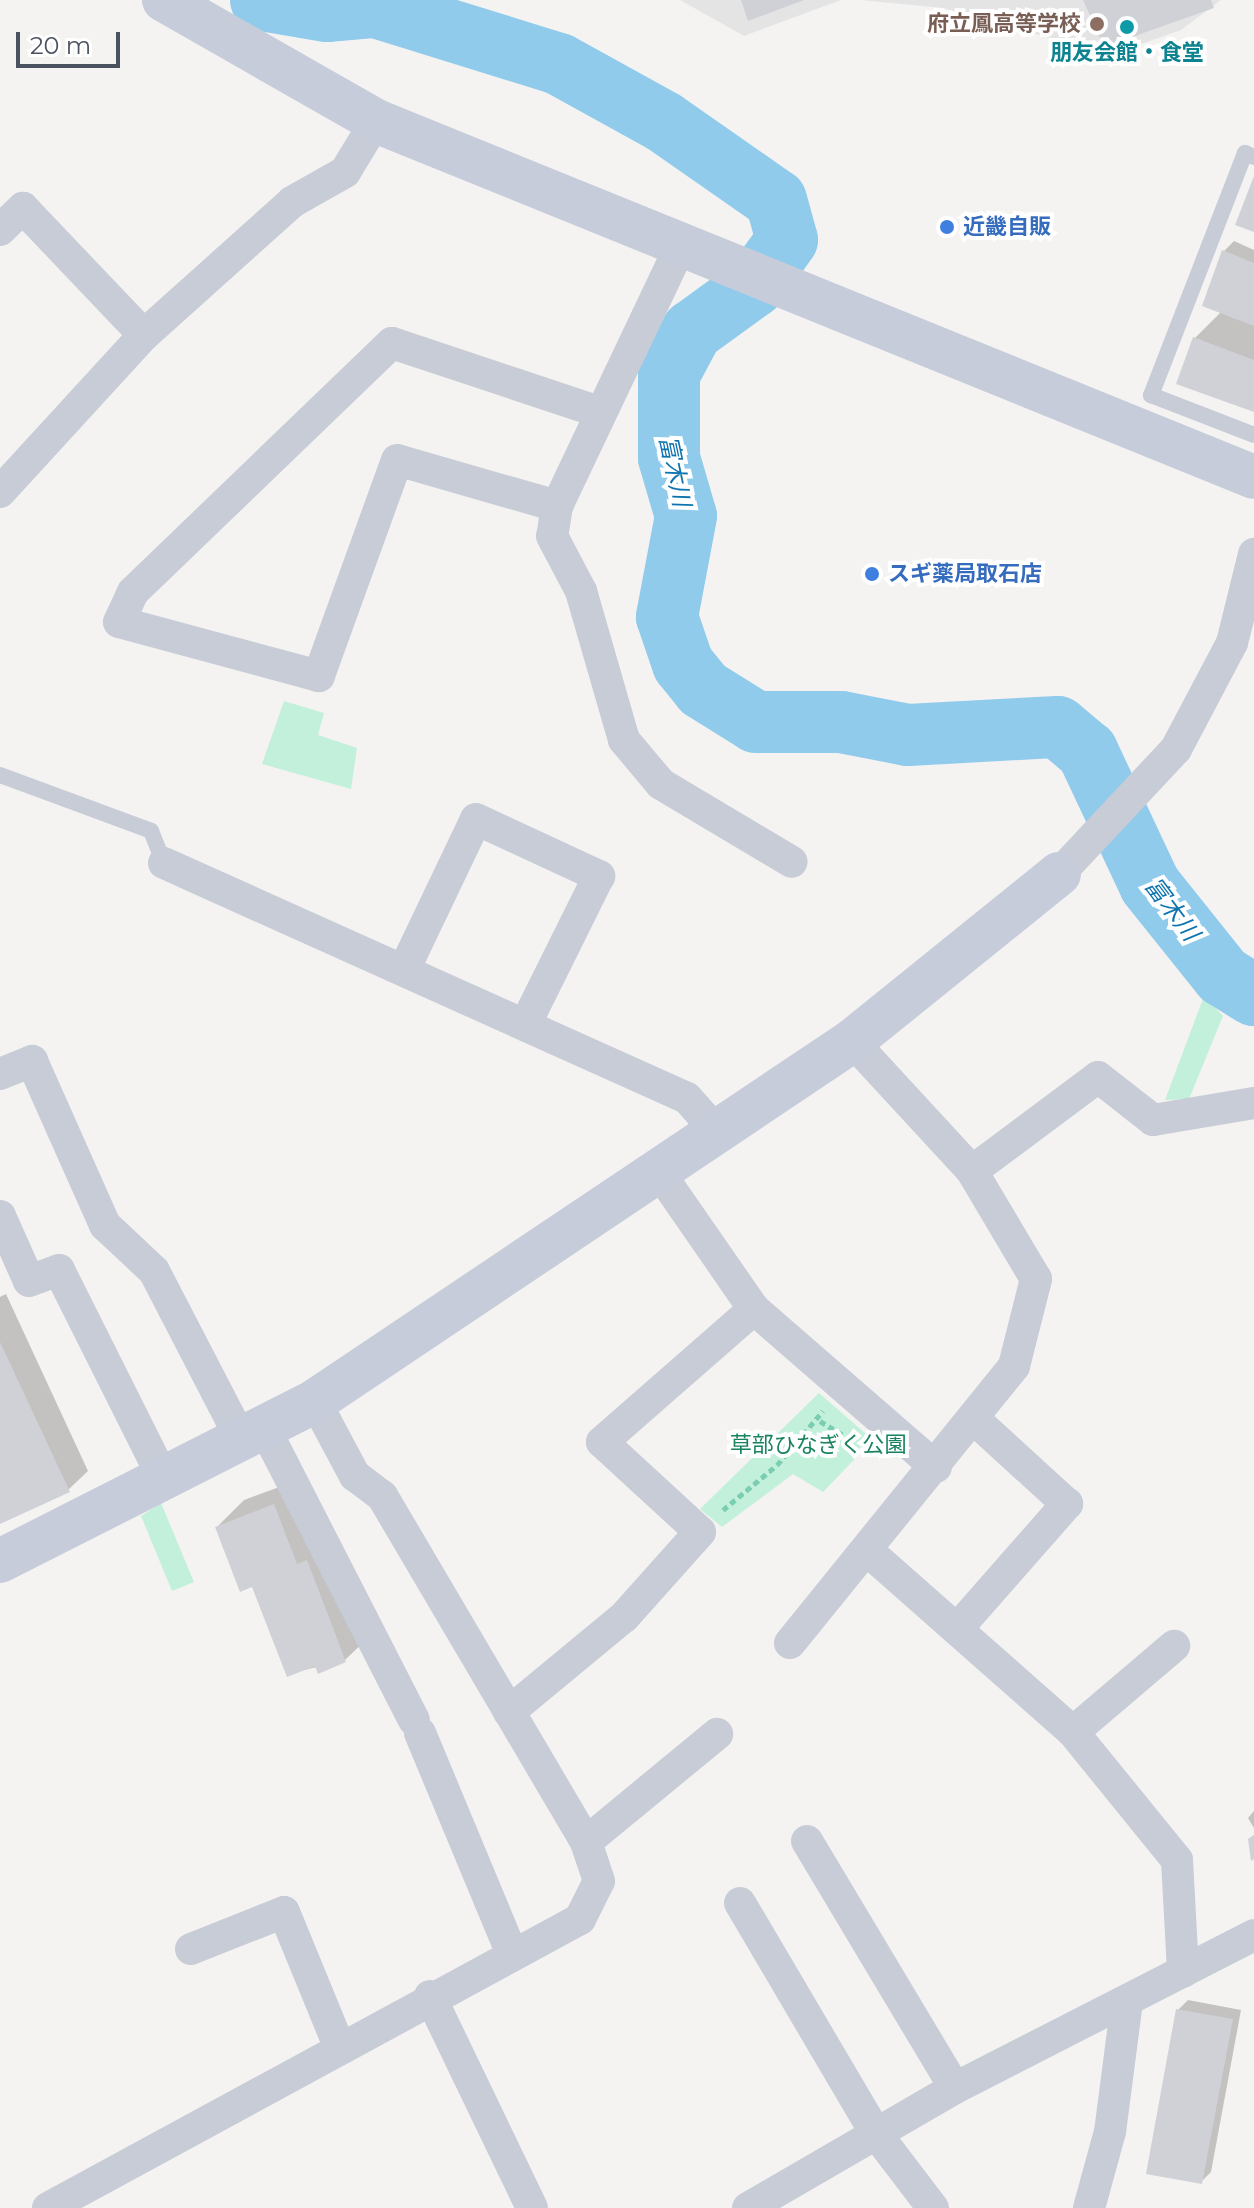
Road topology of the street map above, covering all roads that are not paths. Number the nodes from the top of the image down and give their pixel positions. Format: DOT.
graph roads {
  1 [pos="164,0"];
  2 [pos="376,121"];
  3 [pos="1254,157"];
  4 [pos="0,230"];
  5 [pos="681,245"];
  6 [pos="144,335"];
  7 [pos="599,412"];
  8 [pos="1143,413"];
  9 [pos="1254,435"];
  10 [pos="1254,477"];
  11 [pos="0,492"];
  12 [pos="557,506"];
  13 [pos="1254,554"];
  14 [pos="1243,648"];
  15 [pos="0,775"];
  16 [pos="792,862"];
  17 [pos="164,863"];
  18 [pos="1059,874"];
  19 [pos="404,970"];
  20 [pos="525,1025"];
  21 [pos="852,1041"];
  22 [pos="0,1074"];
  23 [pos="1254,1103"];
  24 [pos="718,1133"];
  25 [pos="972,1171"];
  26 [pos="659,1172"];
  27 [pos="3,1232"];
  28 [pos="754,1309"];
  29 [pos="315,1401"];
  30 [pos="974,1419"];
  31 [pos="252,1433"];
  32 [pos="936,1467"];
  33 [pos="163,1478"];
  34 [pos="869,1552"];
  35 [pos="0,1561"];
  36 [pos="957,1629"];
  37 [pos="790,1643"];
  38 [pos="1174,1646"];
  39 [pos="509,1712"];
  40 [pos="1073,1732"];
  41 [pos="717,1734"];
  42 [pos="807,1841"];
  43 [pos="586,1842"];
  44 [pos="740,1903"];
  45 [pos="1254,1935"];
  46 [pos="191,1949"];
  47 [pos="512,1954"];
  48 [pos="1183,1972"];
  49 [pos="430,1996"];
  50 [pos="1127,2001"];
  51 [pos="339,2046"];
  52 [pos="955,2088"];
  53 [pos="875,2132"];
  54 [pos="48,2208"];
  55 [pos="532,2208"];
  56 [pos="748,2208"];
  57 [pos="933,2208"];
  58 [pos="1089,2208"];
  1 -- 2 [label="street"];
  2 -- 5 [label="street"];
  2 -- 6 [label="street"];
  3 -- 8 [label="lane"];
  4 -- 6 [label="street"];
  5 -- 7 [label="street"];
  5 -- 8 [label="street"];
  6 -- 11 [label="street"];
  7 -- 12 [label="street"];
  7 -- 12 [label="street"];
  8 -- 9 [label="lane"];
  8 -- 10 [label="street"];
  12 -- 16 [label="street"];
  13 -- 14 [label="street"];
  14 -- 18 [label="street"];
  15 -- 17 [label="lane"];
  17 -- 19 [label="street"];
  18 -- 21 [label="street"];
  19 -- 20 [label="street"];
  19 -- 20 [label="street"];
  20 -- 24 [label="street"];
  21 -- 24 [label="street"];
  21 -- 25 [label="street"];
  22 -- 31 [label="street"];
  23 -- 25 [label="street"];
  24 -- 26 [label="street"];
  25 -- 30 [label="street"];
  26 -- 28 [label="street"];
  26 -- 29 [label="street"];
  27 -- 33 [label="street"];
  28 -- 32 [label="street"];
  28 -- 39 [label="street"];
  29 -- 31 [label="street"];
  29 -- 39 [label="street"];
  30 -- 32 [label="street"];
  30 -- 36 [label="street"];
  31 -- 33 [label="street"];
  31 -- 47 [label="street"];
  32 -- 34 [label="street"];
  33 -- 35 [label="street"];
  34 -- 36 [label="street"];
  34 -- 37 [label="street"];
  36 -- 40 [label="street"];
  38 -- 40 [label="street"];
  39 -- 43 [label="street"];
  40 -- 48 [label="street"];
  41 -- 43 [label="street"];
  42 -- 52 [label="street"];
  43 -- 47 [label="street"];
  44 -- 53 [label="street"];
  45 -- 48 [label="street"];
  46 -- 51 [label="street"];
  47 -- 49 [label="street"];
  48 -- 50 [label="street"];
  49 -- 51 [label="street"];
  49 -- 55 [label="street"];
  50 -- 52 [label="street"];
  50 -- 58 [label="street"];
  51 -- 54 [label="street"];
  52 -- 53 [label="street"];
  53 -- 56 [label="street"];
  53 -- 57 [label="street"];
}
